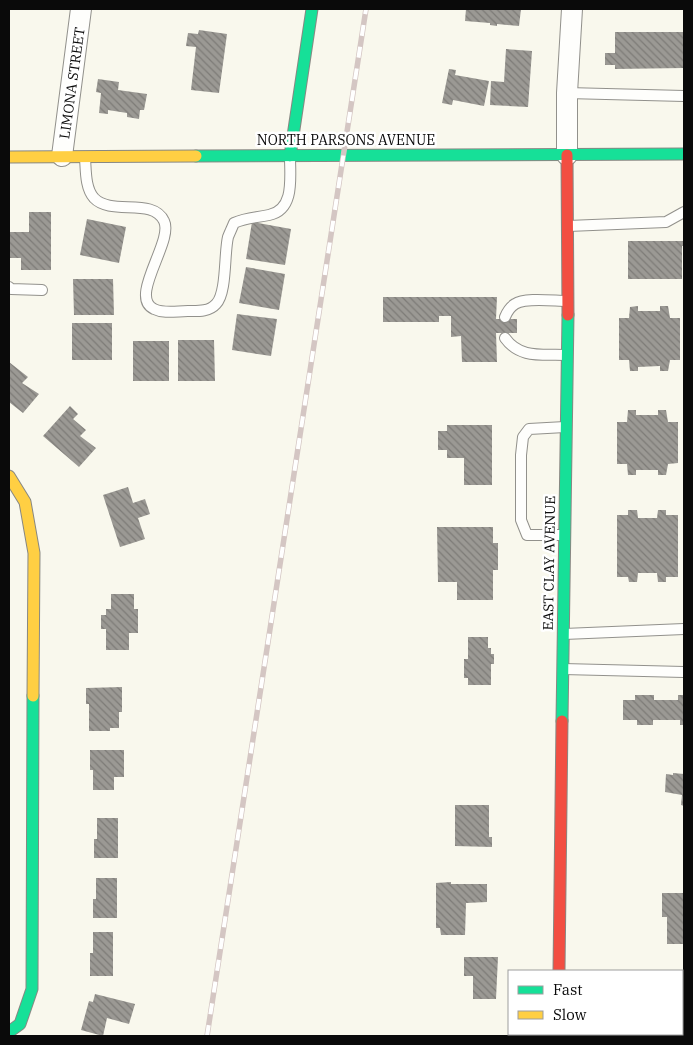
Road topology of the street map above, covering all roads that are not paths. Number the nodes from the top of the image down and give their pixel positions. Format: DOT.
graph roads {
  1 [pos="81,9"];
  2 [pos="312,9"];
  3 [pos="572,9"];
  4 [pos="567,93"];
  5 [pos="684,96"];
  6 [pos="684,154"];
  7 [pos="567,155"];
  8 [pos="62,156"];
  9 [pos="290,156"];
  10 [pos="9,157"];
  11 [pos="85,157"];
  12 [pos="684,212"];
  13 [pos="566,226"];
  14 [pos="9,288"];
  15 [pos="42,290"];
  16 [pos="568,301"];
  17 [pos="505,316"];
  18 [pos="505,338"];
  19 [pos="567,355"];
  20 [pos="566,427"];
  21 [pos="9,476"];
  22 [pos="564,535"];
  23 [pos="684,629"];
  24 [pos="563,634"];
  25 [pos="562,669"];
  26 [pos="684,672"];
  27 [pos="559,970"];
  28 [pos="9,1032"];
  1 -- 8 [label="street, LIMONA STREET"];
  2 -- 9 [label="street"];
  3 -- 4 [label="street"];
  4 -- 5 [label="lane"];
  4 -- 7 [label="street"];
  6 -- 7 [label="street, NORTH PARSONS AVENUE"];
  7 -- 9 [label="street, NORTH PARSONS AVENUE"];
  7 -- 13 [label="street, EAST CLAY AVENUE"];
  8 -- 10 [label="street, NORTH PARSONS AVENUE"];
  8 -- 11 [label="street, NORTH PARSONS AVENUE"];
  9 -- 11 [label="street, NORTH PARSONS AVENUE"];
  9 -- 11 [label="lane"];
  12 -- 13 [label="lane"];
  13 -- 16 [label="street, EAST CLAY AVENUE"];
  14 -- 15 [label="lane"];
  16 -- 17 [label="lane"];
  16 -- 19 [label="street, EAST CLAY AVENUE"];
  18 -- 19 [label="lane"];
  19 -- 20 [label="street, EAST CLAY AVENUE"];
  20 -- 22 [label="street, EAST CLAY AVENUE"];
  20 -- 22 [label="lane"];
  21 -- 28 [label="street"];
  22 -- 24 [label="street, EAST CLAY AVENUE"];
  23 -- 24 [label="lane"];
  24 -- 25 [label="street, EAST CLAY AVENUE"];
  25 -- 26 [label="lane"];
  25 -- 27 [label="street, EAST CLAY AVENUE"];
}
